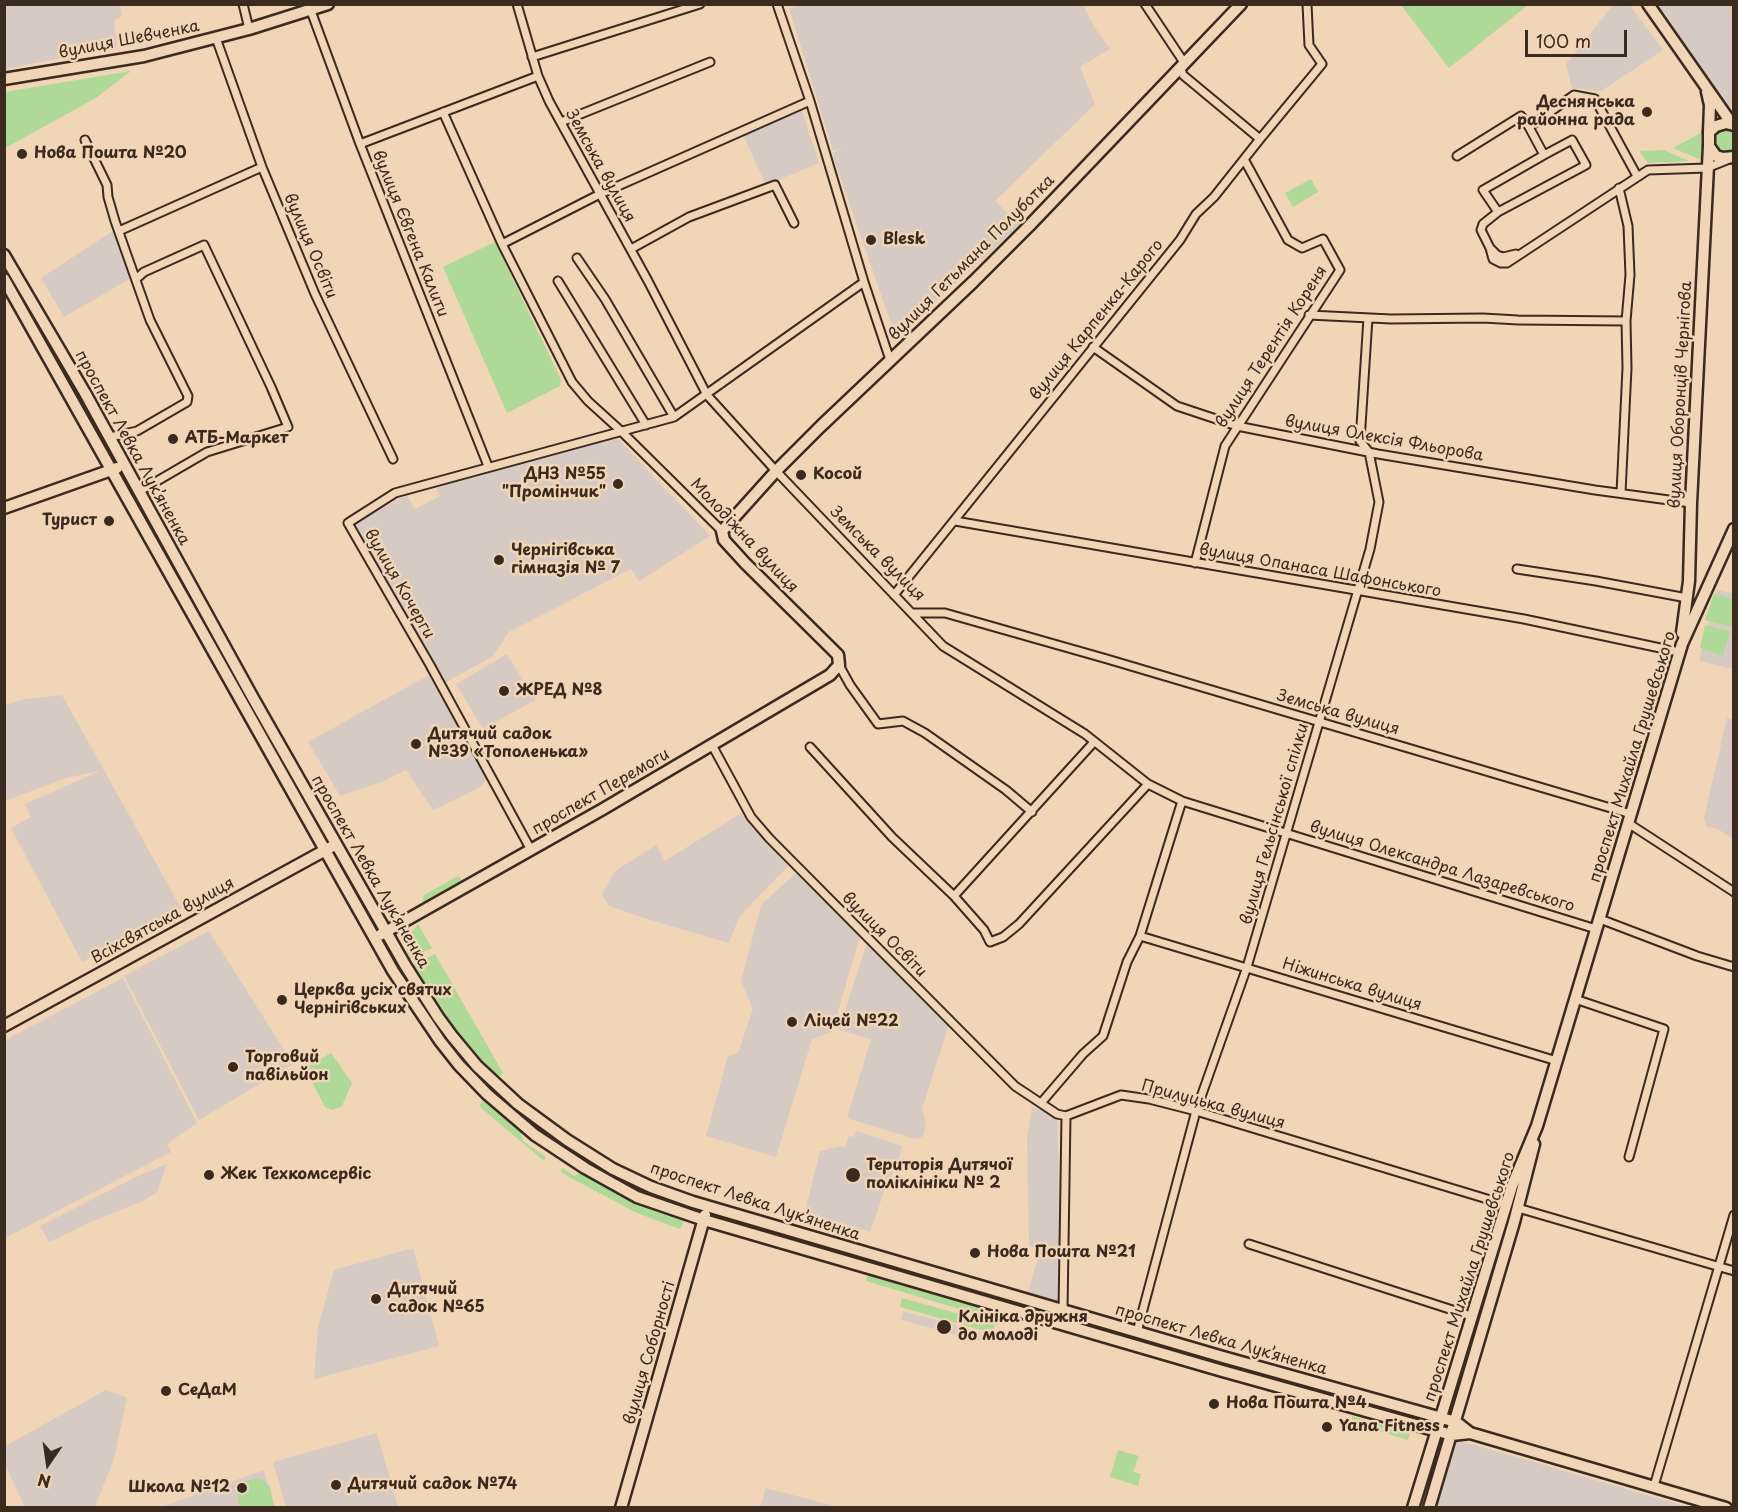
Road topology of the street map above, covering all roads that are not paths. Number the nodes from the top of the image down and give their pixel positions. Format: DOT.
graph roads {
  1 [pos="243,4"];
  2 [pos="328,4"];
  3 [pos="517,4"];
  4 [pos="700,4"];
  5 [pos="777,4"];
  6 [pos="1145,4"];
  7 [pos="1241,4"];
  8 [pos="1307,4"];
  9 [pos="1648,4"];
  10 [pos="311,11"];
  11 [pos="249,29"];
  12 [pos="216,38"];
  13 [pos="532,57"];
  14 [pos="710,62"];
  15 [pos="1183,67"];
  16 [pos="538,76"];
  17 [pos="4,79"];
  18 [pos="1706,89"];
  19 [pos="810,101"];
  20 [pos="443,112"];
  21 [pos="561,122"];
  22 [pos="1733,125"];
  23 [pos="1529,127"];
  24 [pos="1709,132"];
  25 [pos="1260,139"];
  26 [pos="85,140"];
  27 [pos="360,144"];
  28 [pos="1709,146"];
  29 [pos="1544,155"];
  30 [pos="1457,156"];
  31 [pos="1732,157"];
  32 [pos="1245,160"];
  33 [pos="262,168"];
  34 [pos="1707,168"];
  35 [pos="1637,176"];
  36 [pos="1619,188"];
  37 [pos="600,194"];
  38 [pos="1498,212"];
  39 [pos="794,223"];
  40 [pos="119,231"];
  41 [pos="502,244"];
  42 [pos="630,249"];
  43 [pos="4,255"];
  44 [pos="577,258"];
  45 [pos="4,279"];
  46 [pos="136,279"];
  47 [pos="558,281"];
  48 [pos="864,282"];
  49 [pos="1309,315"];
  50 [pos="1368,318"];
  51 [pos="1626,321"];
  52 [pos="1093,347"];
  53 [pos="890,360"];
  54 [pos="707,395"];
  55 [pos="674,417"];
  56 [pos="646,425"];
  57 [pos="1237,426"];
  58 [pos="621,431"];
  59 [pos="110,437"];
  60 [pos="1369,452"];
  61 [pos="393,459"];
  62 [pos="125,465"];
  63 [pos="488,466"];
  64 [pos="112,470"];
  65 [pos="776,471"];
  66 [pos="140,491"];
  67 [pos="1621,493"];
  68 [pos="1691,503"];
  69 [pos="4,508"];
  70 [pos="955,521"];
  71 [pos="1734,529"];
  72 [pos="722,531"];
  73 [pos="1195,563"];
  74 [pos="1517,568"];
  75 [pos="1689,580"];
  76 [pos="1708,585"];
  77 [pos="1357,591"];
  78 [pos="894,595"];
  79 [pos="1687,598"];
  80 [pos="913,613"];
  81 [pos="1681,648"];
  82 [pos="839,665"];
  83 [pos="1320,722"];
  84 [pos="1094,742"];
  85 [pos="712,745"];
  86 [pos="810,747"];
  87 [pos="1148,784"];
  88 [pos="1182,801"];
  89 [pos="1032,812"];
  90 [pos="1629,819"];
  91 [pos="1285,833"];
  92 [pos="337,844"];
  93 [pos="326,849"];
  94 [pos="531,850"];
  95 [pos="1734,892"];
  96 [pos="954,896"];
  97 [pos="1598,924"];
  98 [pos="386,932"];
  99 [pos="1140,936"];
  100 [pos="374,939"];
  101 [pos="1247,967"];
  102 [pos="1734,967"];
  103 [pos="1575,999"];
  104 [pos="4,1026"];
  105 [pos="1557,1061"];
  106 [pos="1041,1103"];
  107 [pos="1196,1112"];
  108 [pos="1066,1116"];
  109 [pos="1537,1126"];
  110 [pos="1629,1157"];
  111 [pos="1507,1205"];
  112 [pos="707,1206"];
  113 [pos="1518,1208"];
  114 [pos="1734,1215"];
  115 [pos="704,1220"];
  116 [pos="1249,1244"];
  117 [pos="1718,1266"];
  118 [pos="1734,1271"];
  119 [pos="1063,1311"];
  120 [pos="1472,1316"];
  121 [pos="1137,1332"];
  122 [pos="1441,1419"];
  123 [pos="1456,1422"];
  124 [pos="1437,1431"];
  125 [pos="1470,1433"];
  126 [pos="1452,1435"];
  127 [pos="1654,1486"];
  128 [pos="621,1508"];
  129 [pos="1413,1508"];
  130 [pos="1429,1508"];
  131 [pos="1726,1508"];
  1 -- 11 [label="street"];
  2 -- 10 [label="main road, вулиця Шевченка"];
  3 -- 13 [label="street, Земська вулиця"];
  4 -- 13 [label="street"];
  5 -- 19 [label="street"];
  6 -- 15 [label="street"];
  7 -- 15 [label="main road, вулиця Гетьмана Полуботка"];
  8 -- 25 [label="street, вулиця Карпенка-Карого"];
  9 -- 18 [label="main road"];
  10 -- 11 [label="main road, вулиця Шевченка"];
  10 -- 27 [label="street, вулиця Євгена Калити"];
  11 -- 12 [label="main road, вулиця Шевченка"];
  12 -- 17 [label="main road, вулиця Шевченка"];
  12 -- 33 [label="street, вулиця Освіти"];
  13 -- 16 [label="street, Земська вулиця"];
  14 -- 21 [label="street"];
  15 -- 25 [label="street"];
  15 -- 53 [label="main road, вулиця Гетьмана Полуботка"];
  16 -- 20 [label="street"];
  16 -- 21 [label="street, Земська вулиця"];
  18 -- 22 [label="main road"];
  18 -- 24 [label="main road"];
  19 -- 37 [label="street"];
  19 -- 48 [label="street"];
  20 -- 27 [label="street"];
  20 -- 41 [label="street"];
  21 -- 37 [label="street, Земська вулиця"];
  22 -- 24 [label="main road"];
  23 -- 29 [label="street"];
  23 -- 30 [label="street"];
  23 -- 35 [label="street"];
  24 -- 28 [label="main road, вулиця Оборонців Чернігова"];
  25 -- 32 [label="street, вулиця Карпенка-Карого"];
  26 -- 40 [label="street"];
  27 -- 63 [label="street, вулиця Євгена Калити"];
  28 -- 31 [label="main road"];
  28 -- 34 [label="main road, вулиця Оборонців Чернігова"];
  29 -- 38 [label="street"];
  29 -- 38 [label="street"];
  31 -- 34 [label="street"];
  32 -- 49 [label="street, вулиця Терентія Кореня"];
  32 -- 52 [label="street, вулиця Карпенка-Карого"];
  33 -- 40 [label="street"];
  33 -- 61 [label="street, вулиця Освіти"];
  34 -- 35 [label="street"];
  34 -- 68 [label="main road, вулиця Оборонців Чернігова"];
  35 -- 36 [label="street"];
  36 -- 38 [label="street"];
  36 -- 51 [label="street"];
  37 -- 41 [label="street"];
  37 -- 42 [label="street, Земська вулиця"];
  39 -- 42 [label="street"];
  40 -- 46 [label="street"];
  41 -- 58 [label="street"];
  42 -- 54 [label="street, Земська вулиця"];
  43 -- 59 [label="main road, проспект Левка Лукʼяненка"];
  44 -- 55 [label="street"];
  45 -- 64 [label="main road, проспект Левка Лукʼяненка"];
  46 -- 59 [label="street"];
  46 -- 66 [label="street"];
  47 -- 56 [label="street"];
  48 -- 53 [label="street"];
  48 -- 54 [label="street, вулиця Кочерги"];
  49 -- 50 [label="street"];
  49 -- 57 [label="street, вулиця Терентія Кореня"];
  50 -- 51 [label="street"];
  50 -- 60 [label="street, вулиця Гельсінської спілки"];
  51 -- 67 [label="street"];
  52 -- 57 [label="street, вулиця Олексія Фльорова"];
  52 -- 70 [label="street, вулиця Карпенка-Карого"];
  53 -- 65 [label="main road, вулиця Гетьмана Полуботка"];
  54 -- 55 [label="street, вулиця Кочерги"];
  54 -- 65 [label="street, Земська вулиця"];
  55 -- 56 [label="street, вулиця Кочерги"];
  56 -- 58 [label="street, вулиця Кочерги"];
  57 -- 60 [label="street, вулиця Олексія Фльорова"];
  57 -- 73 [label="street, вулиця Терентія Кореня"];
  58 -- 63 [label="street, вулиця Кочерги"];
  58 -- 72 [label="street, Молодіжна вулиця"];
  59 -- 62 [label="main road, проспект Левка Лукʼяненка"];
  60 -- 67 [label="street, вулиця Олексія Фльорова"];
  60 -- 77 [label="street, вулиця Гельсінської спілки"];
  62 -- 64 [label="main road"];
  62 -- 66 [label="main road, проспект Левка Лукʼяненка"];
  63 -- 94 [label="street, вулиця Кочерги"];
  64 -- 69 [label="main road"];
  64 -- 93 [label="main road, проспект Левка Лукʼяненка"];
  65 -- 72 [label="main road, вулиця Гетьмана Полуботка"];
  65 -- 78 [label="street, Земська вулиця"];
  66 -- 92 [label="main road, проспект Левка Лукʼяненка"];
  67 -- 68 [label="street, вулиця Олексія Фльорова"];
  68 -- 75 [label="main road, вулиця Оборонців Чернігова"];
  70 -- 73 [label="street, вулиця Опанаса Шафонського"];
  70 -- 78 [label="street, вулиця Карпенка-Карого"];
  71 -- 76 [label="main road, проспект Михайла Грушевського"];
  72 -- 82 [label="main road, Молодіжна вулиця"];
  73 -- 77 [label="street, вулиця Опанаса Шафонського"];
  74 -- 79 [label="street"];
  75 -- 76 [label="main road"];
  75 -- 79 [label="main road, вулиця Оборонців Чернігова"];
  76 -- 81 [label="main road, проспект Михайла Грушевського"];
  77 -- 81 [label="street, вулиця Опанаса Шафонського"];
  77 -- 83 [label="street, вулиця Гельсінської спілки"];
  78 -- 80 [label="street, Земська вулиця"];
  79 -- 81 [label="main road, вулиця Оборонців Чернігова"];
  80 -- 83 [label="street, Земська вулиця"];
  80 -- 84 [label="street, вулиця Олександра Лазаревського"];
  81 -- 90 [label="main road, проспект Михайла Грушевського"];
  82 -- 85 [label="main road, проспект Перемоги"];
  82 -- 89 [label="street"];
  83 -- 90 [label="street, Земська вулиця"];
  83 -- 91 [label="street, вулиця Гельсінської спілки"];
  84 -- 87 [label="street, вулиця Олександра Лазаревського"];
  84 -- 89 [label="street"];
  85 -- 94 [label="main road, проспект Перемоги"];
  85 -- 106 [label="street, вулиця Освіти"];
  86 -- 96 [label="street"];
  87 -- 88 [label="street, вулиця Олександра Лазаревського"];
  87 -- 96 [label="street"];
  88 -- 91 [label="street, вулиця Олександра Лазаревського"];
  88 -- 99 [label="street"];
  89 -- 96 [label="street"];
  90 -- 95 [label="street, Земська вулиця"];
  90 -- 97 [label="main road, проспект Михайла Грушевського"];
  91 -- 97 [label="street, вулиця Олександра Лазаревського"];
  91 -- 101 [label="street, вулиця Гельсінської спілки"];
  92 -- 93 [label="main road, Всіхсвятська вулиця"];
  92 -- 98 [label="main road, проспект Левка Лукʼяненка"];
  93 -- 100 [label="main road, проспект Левка Лукʼяненка"];
  93 -- 104 [label="main road, Всіхсвятська вулиця"];
  94 -- 98 [label="main road, проспект Перемоги"];
  97 -- 102 [label="street, вулиця Олександра Лазаревського"];
  97 -- 103 [label="main road, проспект Михайла Грушевського"];
  98 -- 100 [label="main road, проспект Перемоги"];
  98 -- 112 [label="main road, проспект Левка Лукʼяненка"];
  99 -- 101 [label="street, Ніжинська вулиця"];
  99 -- 106 [label="street"];
  100 -- 115 [label="main road, проспект Левка Лукʼяненка"];
  101 -- 105 [label="street, Ніжинська вулиця"];
  101 -- 107 [label="street, вулиця Гельсінської спілки"];
  103 -- 105 [label="main road, проспект Михайла Грушевського"];
  103 -- 110 [label="street"];
  105 -- 109 [label="main road, проспект Михайла Грушевського"];
  106 -- 108 [label="street, вулиця Освіти"];
  107 -- 108 [label="street, Прилуцька вулиця"];
  107 -- 111 [label="street, Прилуцька вулиця"];
  107 -- 121 [label="street, вулиця Гельсінської спілки"];
  108 -- 119 [label="street"];
  109 -- 111 [label="main road, проспект Михайла Грушевського"];
  109 -- 113 [label="main road, проспект Михайла Грушевського"];
  111 -- 113 [label="main road"];
  111 -- 120 [label="main road, проспект Михайла Грушевського"];
  112 -- 115 [label="main road, вулиця Соборності"];
  112 -- 119 [label="main road, проспект Левка Лукʼяненка"];
  113 -- 117 [label="street"];
  113 -- 123 [label="main road, проспект Михайла Грушевського"];
  114 -- 117 [label="street"];
  115 -- 124 [label="main road, проспект Левка Лукʼяненка"];
  115 -- 128 [label="main road, вулиця Соборності"];
  116 -- 120 [label="street"];
  117 -- 118 [label="street"];
  117 -- 127 [label="street"];
  119 -- 121 [label="main road, проспект Левка Лукʼяненка"];
  120 -- 122 [label="main road, проспект Михайла Грушевського"];
  121 -- 122 [label="main road, проспект Левка Лукʼяненка"];
  122 -- 123 [label="main road, проспект Левка Лукʼяненка"];
  122 -- 124 [label="main road, проспект Михайла Грушевського"];
  123 -- 125 [label="main road, проспект Левка Лукʼяненка"];
  123 -- 126 [label="main road, проспект Михайла Грушевського"];
  124 -- 126 [label="main road, проспект Левка Лукʼяненка"];
  124 -- 129 [label="main road, проспект Михайла Грушевського"];
  125 -- 126 [label="main road, проспект Левка Лукʼяненка"];
  125 -- 127 [label="main road, проспект Левка Лукʼяненка"];
  126 -- 130 [label="main road, проспект Михайла Грушевського"];
  127 -- 131 [label="main road, проспект Левка Лукʼяненка"];
}
